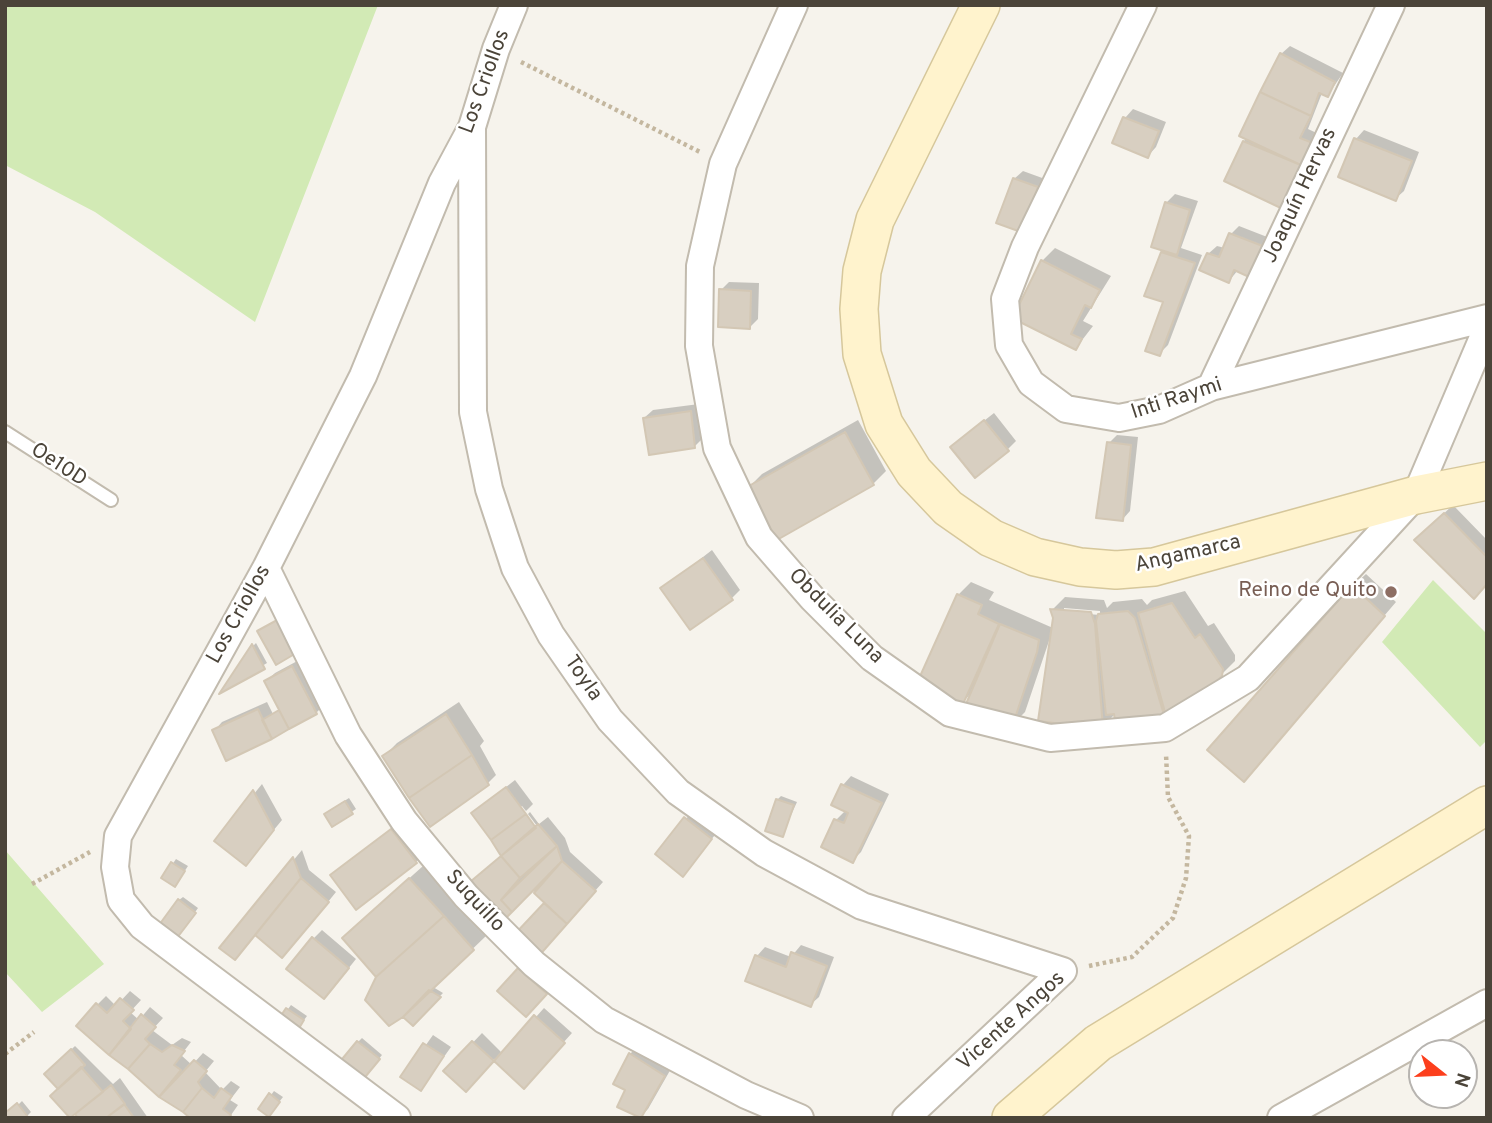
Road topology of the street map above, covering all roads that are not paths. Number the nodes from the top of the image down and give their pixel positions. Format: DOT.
graph roads {
  1 [pos="514,5"];
  2 [pos="794,5"];
  3 [pos="981,5"];
  4 [pos="1143,5"];
  5 [pos="1391,5"];
  6 [pos="472,127"];
  7 [pos="1487,318"];
  8 [pos="1487,328"];
  9 [pos="1211,387"];
  10 [pos="5,432"];
  11 [pos="1487,481"];
  12 [pos="1416,495"];
  13 [pos="111,500"];
  14 [pos="266,568"];
  15 [pos="1487,805"];
  16 [pos="1063,971"];
  17 [pos="1487,1003"];
  18 [pos="397,1118"];
  19 [pos="800,1118"];
  20 [pos="906,1118"];
  21 [pos="1011,1118"];
  22 [pos="1281,1118"];
  1 -- 6 [label="street, Los Criollos"];
  2 -- 12 [label="street, Obdulia Luna"];
  3 -- 12 [label="street, Angamarca"];
  4 -- 9 [label="street, Inti Raymi"];
  5 -- 9 [label="street, Joaquín Hervas"];
  6 -- 14 [label="street, Los Criollos"];
  6 -- 16 [label="street, Toyla"];
  7 -- 9 [label="street, Inti Raymi"];
  8 -- 12 [label="street, Obdulia Luna"];
  10 -- 13 [label="lane, Oe10D"];
  11 -- 12 [label="street, Angamarca"];
  14 -- 18 [label="street, Los Criollos"];
  14 -- 19 [label="street, Suquillo"];
  15 -- 21 [label="street"];
  16 -- 20 [label="street, Vicente Angos"];
  17 -- 22 [label="street"];
}
